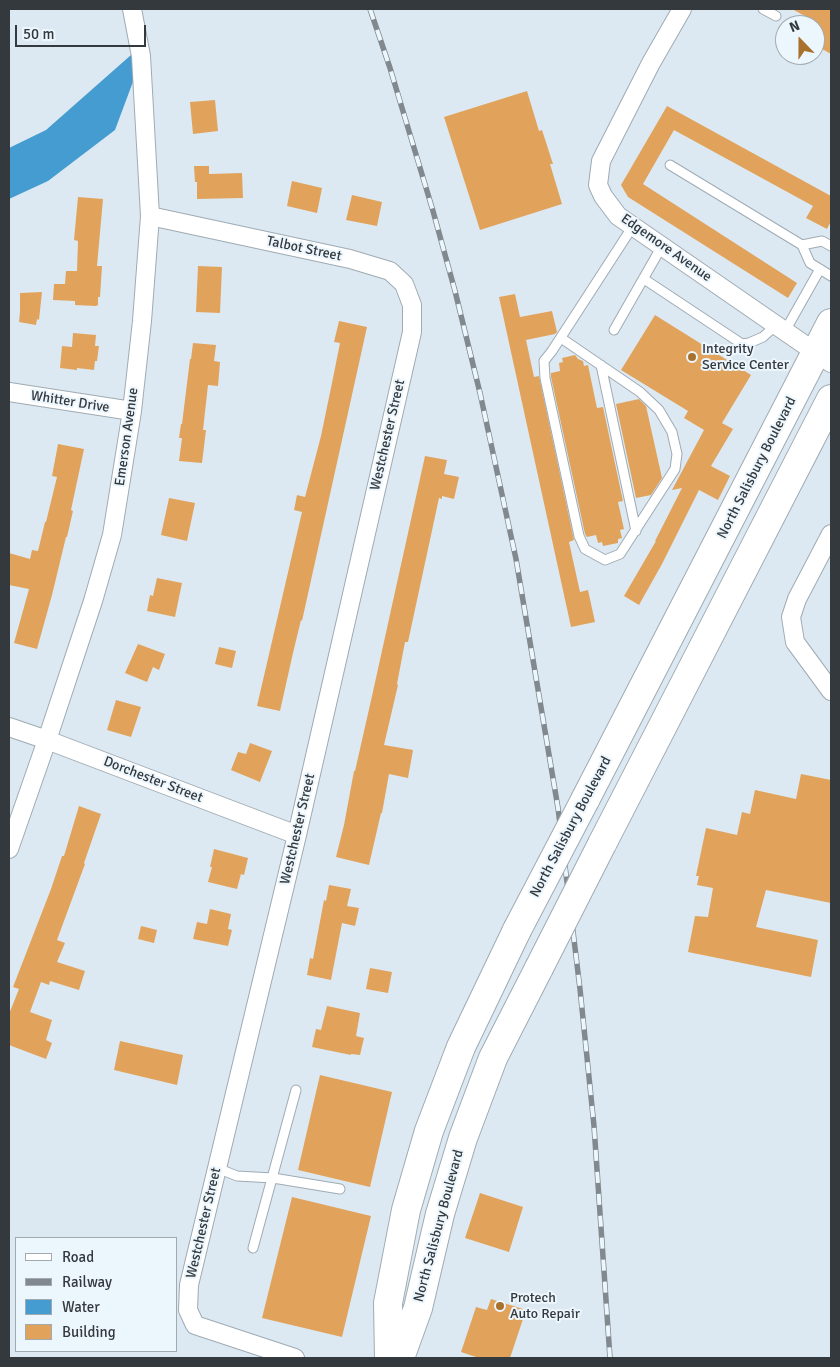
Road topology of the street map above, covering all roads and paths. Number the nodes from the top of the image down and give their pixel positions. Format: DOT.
graph roads {
  1 [pos="132,9"];
  2 [pos="682,9"];
  3 [pos="763,9"];
  4 [pos="775,15"];
  5 [pos="670,165"];
  6 [pos="150,216"];
  7 [pos="633,226"];
  8 [pos="802,245"];
  9 [pos="662,246"];
  10 [pos="831,246"];
  11 [pos="820,269"];
  12 [pos="831,276"];
  13 [pos="644,279"];
  14 [pos="831,323"];
  15 [pos="781,328"];
  16 [pos="614,330"];
  17 [pos="412,332"];
  18 [pos="561,338"];
  19 [pos="824,358"];
  20 [pos="601,365"];
  21 [pos="9,392"];
  22 [pos="831,399"];
  23 [pos="132,411"];
  24 [pos="636,531"];
  25 [pos="831,534"];
  26 [pos="831,691"];
  27 [pos="9,726"];
  28 [pos="47,740"];
  29 [pos="297,835"];
  30 [pos="9,849"];
  31 [pos="296,1090"];
  32 [pos="217,1168"];
  33 [pos="273,1178"];
  34 [pos="340,1189"];
  35 [pos="253,1248"];
  36 [pos="292,1358"];
  37 [pos="389,1358"];
  38 [pos="400,1358"];
  1 -- 6 [label="street, Emerson Avenue"];
  2 -- 7 [label="street, Edgemore Avenue"];
  3 -- 4 [label="lane"];
  5 -- 8 [label="lane"];
  6 -- 17 [label="street, Talbot Street"];
  6 -- 23 [label="street, Emerson Avenue"];
  7 -- 9 [label="street, Edgemore Avenue"];
  7 -- 18 [label="lane"];
  8 -- 10 [label="lane"];
  8 -- 11 [label="lane"];
  9 -- 13 [label="lane"];
  9 -- 15 [label="street, Edgemore Avenue"];
  11 -- 12 [label="lane"];
  11 -- 15 [label="lane"];
  13 -- 15 [label="lane"];
  13 -- 16 [label="lane"];
  14 -- 19 [label="main road, North Salisbury Boulevard"];
  15 -- 19 [label="street, Edgemore Avenue"];
  17 -- 29 [label="street, Westchester Street"];
  18 -- 20 [label="lane"];
  18 -- 24 [label="lane"];
  19 -- 37 [label="main road, North Salisbury Boulevard, bridge"];
  20 -- 24 [label="lane"];
  20 -- 24 [label="lane"];
  21 -- 23 [label="street, Whitter Drive"];
  22 -- 38 [label="main road, North Salisbury Boulevard, bridge"];
  23 -- 28 [label="street, Emerson Avenue"];
  25 -- 26 [label="street"];
  27 -- 28 [label="street, Dorchester Street"];
  28 -- 29 [label="street, Dorchester Street"];
  28 -- 30 [label="street, Emerson Avenue"];
  29 -- 32 [label="street, Westchester Street"];
  31 -- 33 [label="lane"];
  32 -- 33 [label="lane"];
  32 -- 36 [label="street, Westchester Street"];
  33 -- 34 [label="lane"];
  33 -- 35 [label="lane"];
}
